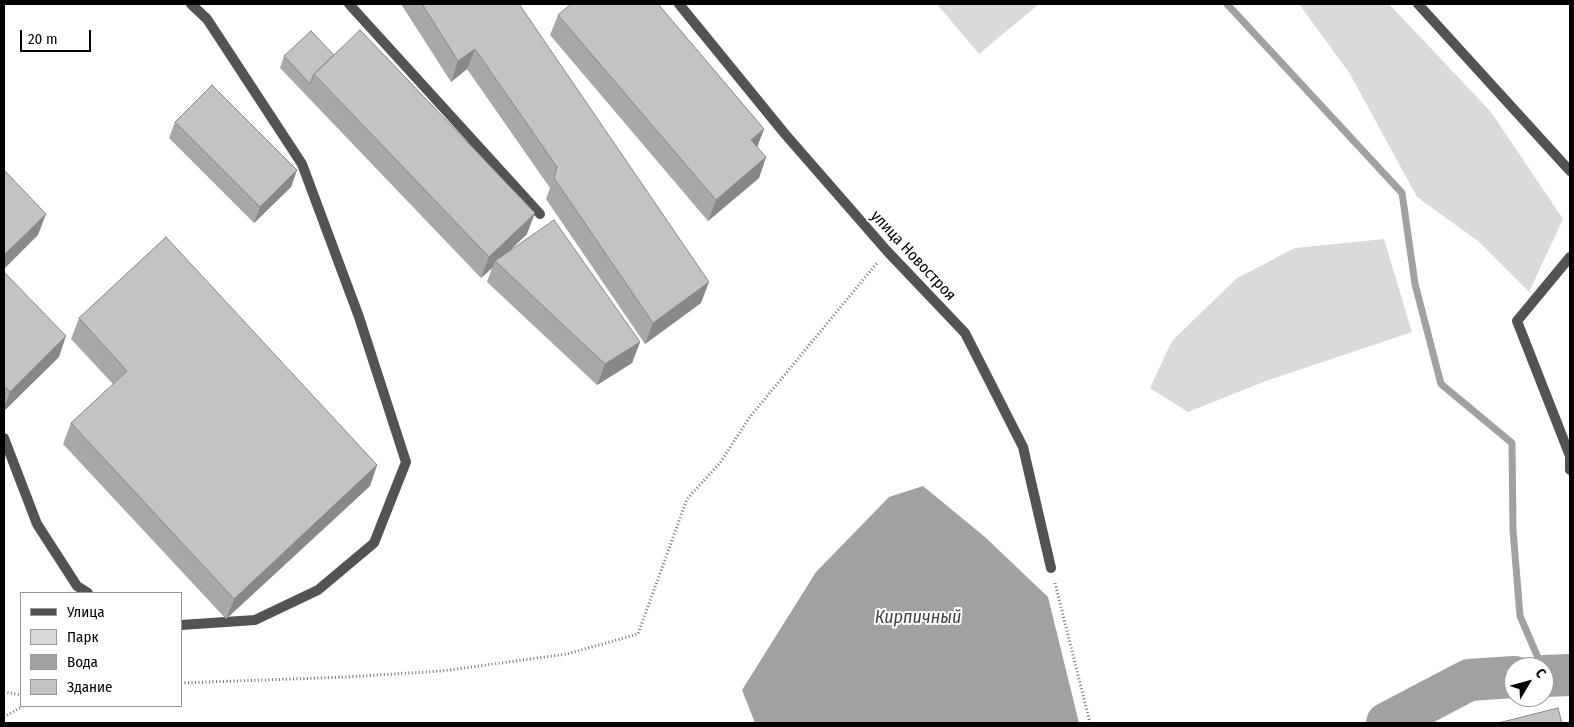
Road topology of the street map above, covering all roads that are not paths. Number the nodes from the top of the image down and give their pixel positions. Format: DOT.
graph roads {
  1 [pos="191,4"];
  2 [pos="349,4"];
  3 [pos="679,4"];
  4 [pos="1418,4"];
  5 [pos="1570,171"];
  6 [pos="540,214"];
  7 [pos="1570,257"];
  8 [pos="4,438"];
  9 [pos="1570,470"];
  10 [pos="1051,568"];
  11 [pos="86,592"];
  12 [pos="182,625"];
  1 -- 12 [label="street"];
  2 -- 6 [label="street"];
  3 -- 10 [label="street, улица Новостроя"];
  4 -- 5 [label="street"];
  7 -- 9 [label="street"];
  8 -- 11 [label="street"];
}
